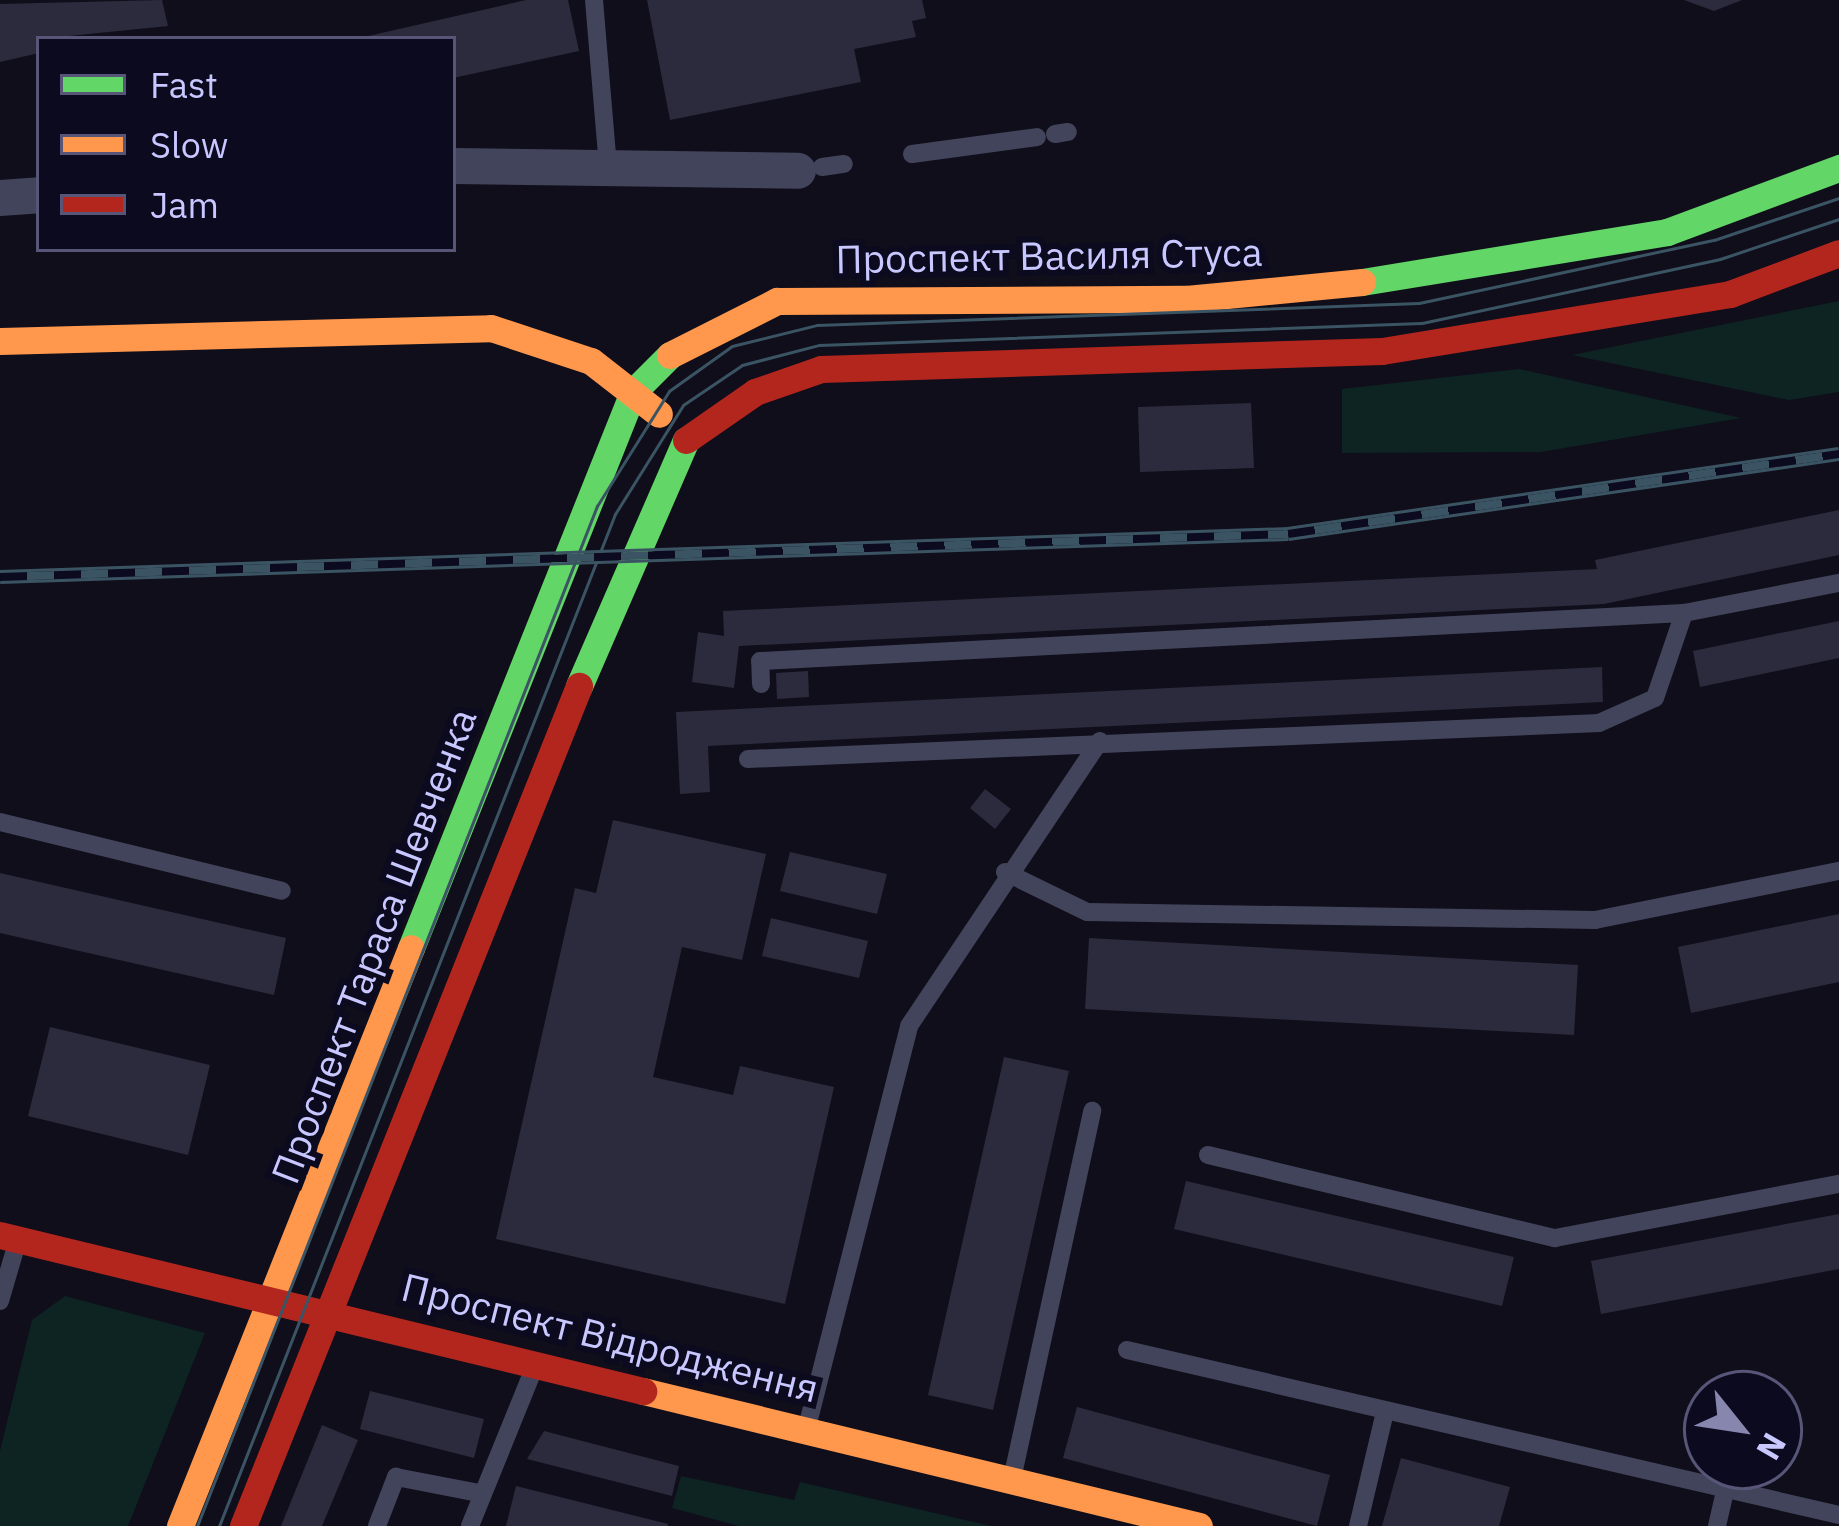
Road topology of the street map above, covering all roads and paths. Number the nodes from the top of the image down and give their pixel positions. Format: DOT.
graph roads {
  1 [pos="594,0"];
  2 [pos="1053,134"];
  3 [pos="912,154"];
  4 [pos="844,164"];
  5 [pos="456,166"];
  6 [pos="608,166"];
  7 [pos="811,168"];
  8 [pos="1839,168"];
  9 [pos="36,195"];
  10 [pos="0,198"];
  11 [pos="1839,253"];
  12 [pos="0,341"];
  13 [pos="633,392"];
  14 [pos="686,440"];
  15 [pos="1839,583"];
  16 [pos="1684,613"];
  17 [pos="761,684"];
  18 [pos="1100,742"];
  19 [pos="748,759"];
  20 [pos="0,823"];
  21 [pos="1839,871"];
  22 [pos="1005,872"];
  23 [pos="282,891"];
  24 [pos="1092,1112"];
  25 [pos="1208,1155"];
  26 [pos="1839,1184"];
  27 [pos="9,1236"];
  28 [pos="275,1297"];
  29 [pos="0,1300"];
  30 [pos="328,1308"];
  31 [pos="1127,1350"];
  32 [pos="537,1361"];
  33 [pos="1385,1412"];
  34 [pos="807,1427"];
  35 [pos="1683,1478"];
  36 [pos="1012,1479"];
  37 [pos="1726,1490"];
  38 [pos="1734,1490"];
  39 [pos="478,1493"];
  40 [pos="1839,1515"];
  41 [pos="180,1526"];
  42 [pos="243,1526"];
  43 [pos="377,1526"];
  44 [pos="470,1526"];
  45 [pos="1199,1526"];
  46 [pos="1358,1526"];
  47 [pos="1717,1526"];
  1 -- 6 [label="lane"];
  2 -- 3 [label="lane"];
  4 -- 7 [label="lane"];
  5 -- 6 [label="street"];
  6 -- 7 [label="street"];
  8 -- 13 [label="main road, Проспект Василя Стуса"];
  9 -- 10 [label="street"];
  11 -- 14 [label="main road"];
  12 -- 13 [label="main road"];
  13 -- 14 [label="main road"];
  13 -- 28 [label="main road, Проспект Тараса Шевченка"];
  14 -- 30 [label="main road"];
  15 -- 16 [label="lane"];
  16 -- 17 [label="lane"];
  16 -- 18 [label="lane"];
  18 -- 19 [label="lane"];
  18 -- 22 [label="lane"];
  20 -- 23 [label="lane"];
  21 -- 22 [label="lane"];
  22 -- 34 [label="lane"];
  24 -- 36 [label="lane"];
  25 -- 26 [label="lane"];
  27 -- 28 [label="main road, Проспект Відродження"];
  27 -- 29 [label="lane"];
  28 -- 30 [label="main road, Проспект Відродження"];
  28 -- 41 [label="main road, Проспект Тараса Шевченка"];
  30 -- 32 [label="main road, Проспект Відродження"];
  30 -- 42 [label="main road"];
  31 -- 33 [label="lane"];
  32 -- 34 [label="main road, Проспект Відродження"];
  32 -- 39 [label="lane"];
  33 -- 35 [label="lane"];
  33 -- 46 [label="lane"];
  34 -- 36 [label="main road, Проспект Відродження"];
  36 -- 45 [label="main road, Проспект Відродження"];
  37 -- 47 [label="lane"];
  38 -- 40 [label="lane"];
  39 -- 43 [label="lane"];
  39 -- 44 [label="lane"];
}
